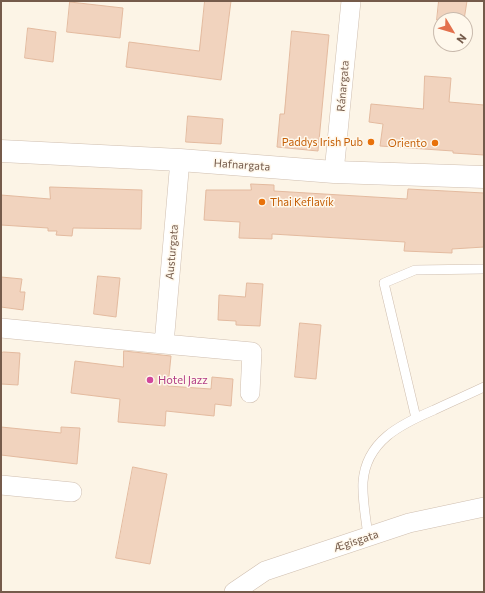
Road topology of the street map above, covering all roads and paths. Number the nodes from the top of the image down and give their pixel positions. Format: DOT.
graph roads {
  1 [pos="351,1"];
  2 [pos="1,151"];
  3 [pos="180,160"];
  4 [pos="334,172"];
  5 [pos="484,177"];
  6 [pos="484,269"];
  7 [pos="1,328"];
  8 [pos="164,344"];
  9 [pos="484,387"];
  10 [pos="250,393"];
  11 [pos="416,418"];
  12 [pos="1,485"];
  13 [pos="72,492"];
  14 [pos="484,507"];
  15 [pos="368,536"];
  16 [pos="234,592"];
  1 -- 4 [label="street, Ránargata"];
  2 -- 3 [label="street, Hafnargata"];
  3 -- 4 [label="street, Hafnargata"];
  3 -- 8 [label="street, Austurgata"];
  4 -- 5 [label="street, Hafnargata"];
  6 -- 11 [label="lane"];
  7 -- 8 [label="street"];
  8 -- 10 [label="street"];
  9 -- 11 [label="lane"];
  11 -- 15 [label="lane"];
  12 -- 13 [label="street"];
  14 -- 15 [label="street, Ægisgata"];
  15 -- 16 [label="street, Ægisgata"];
}
